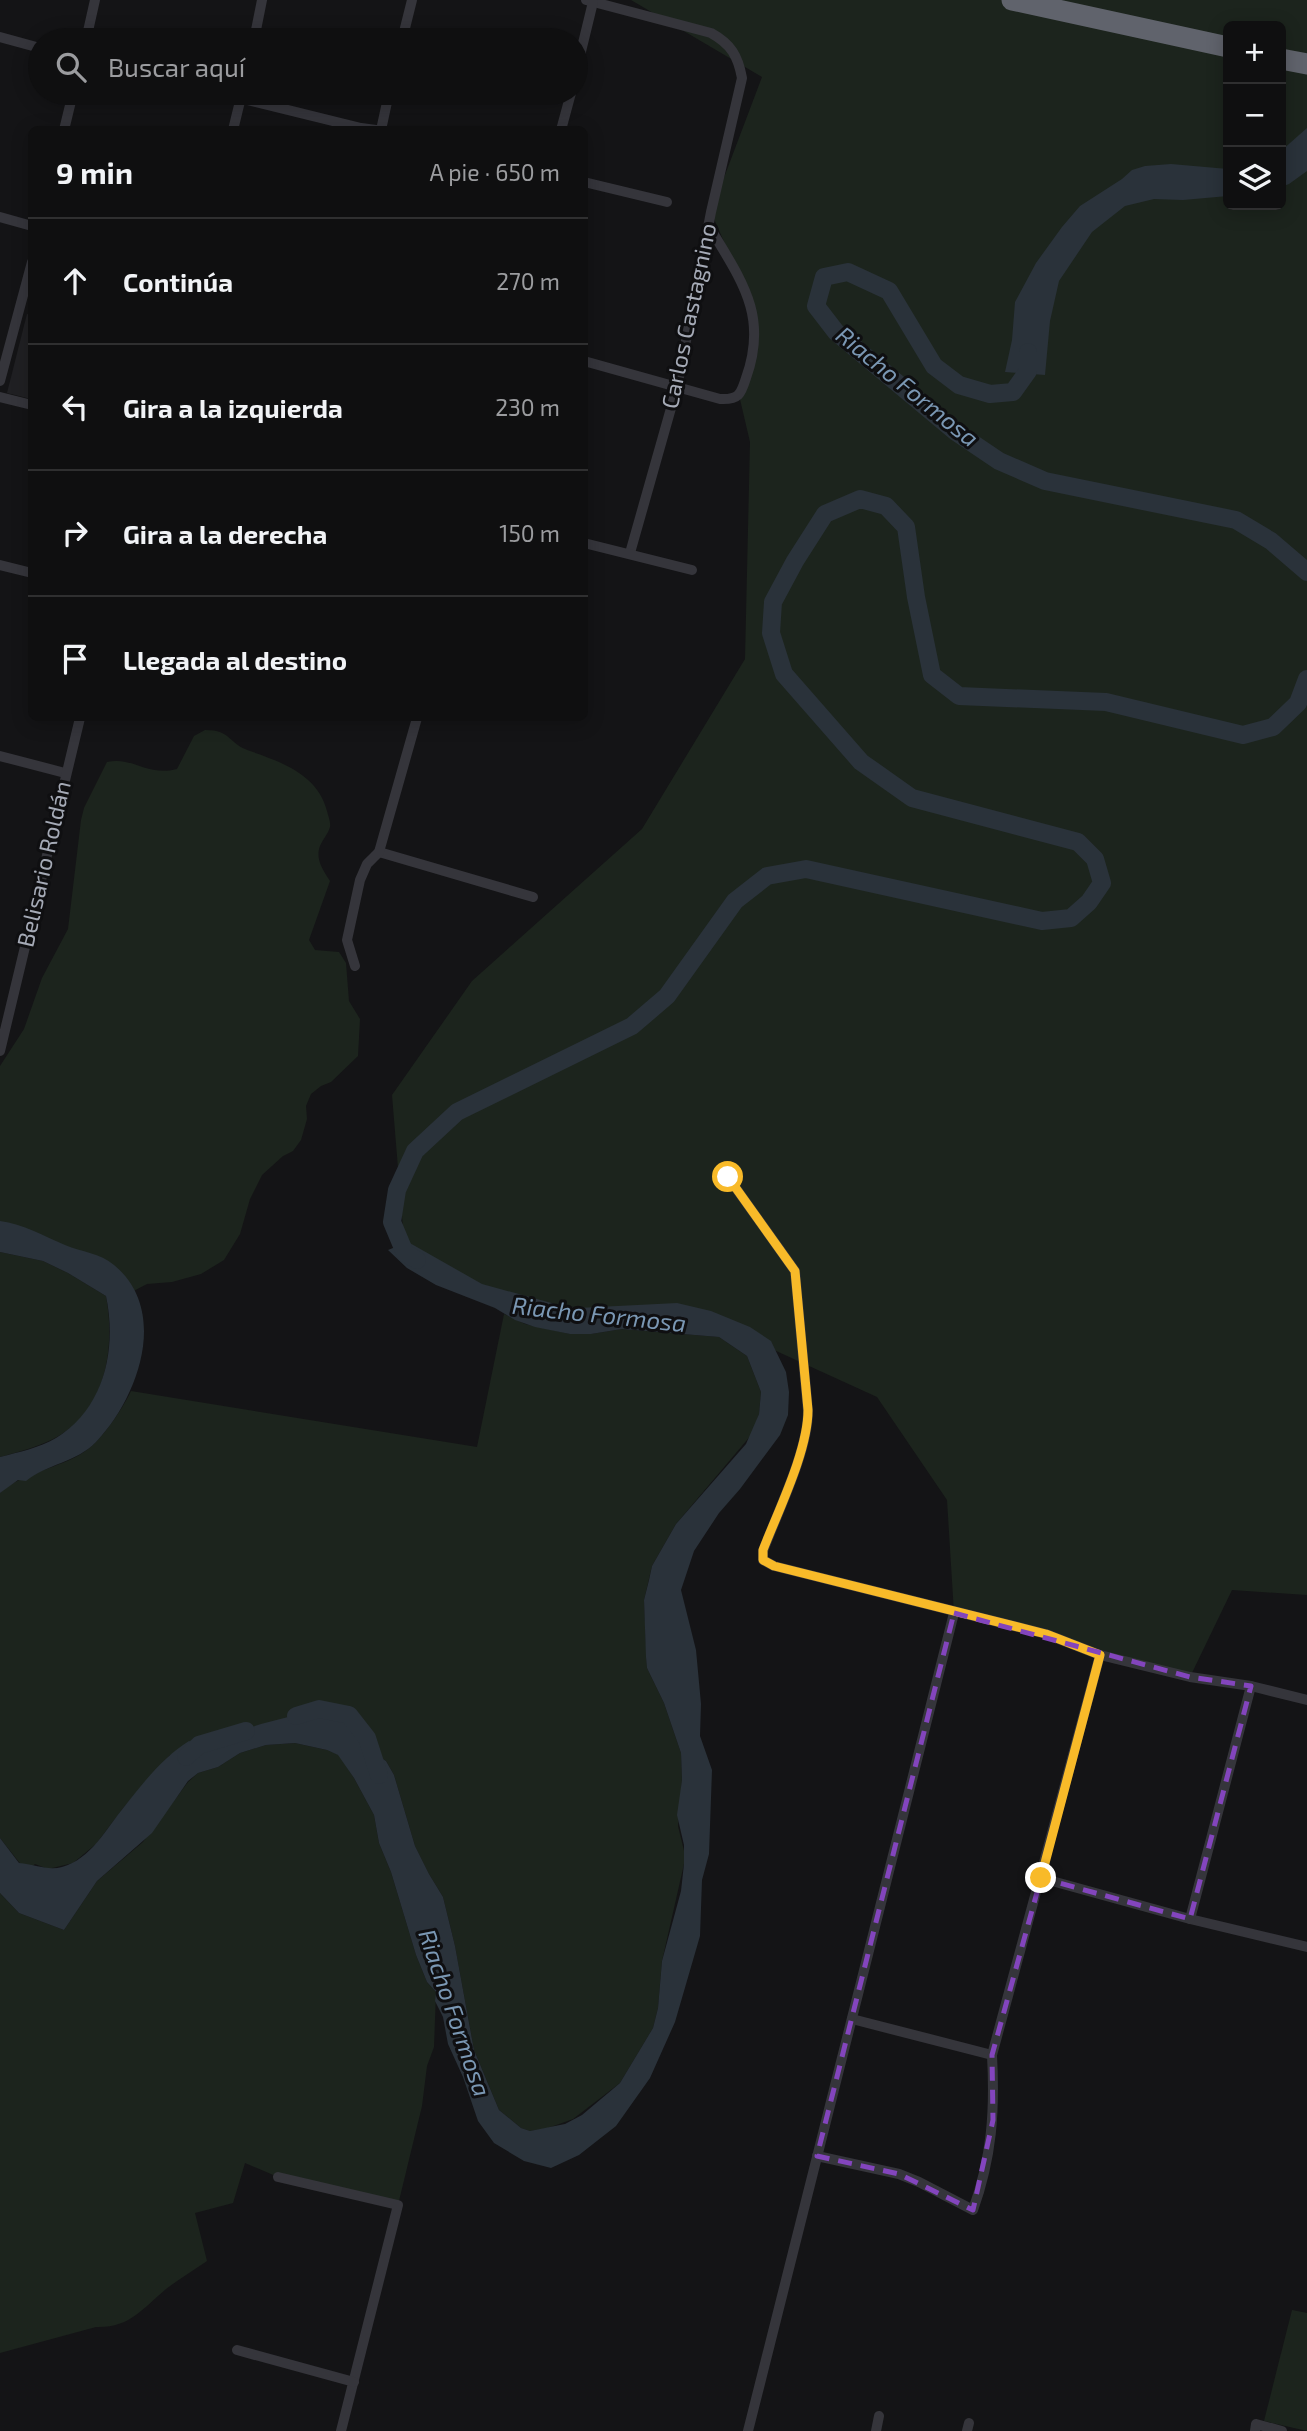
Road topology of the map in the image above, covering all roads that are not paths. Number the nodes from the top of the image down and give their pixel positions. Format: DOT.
graph roads {
  1 [pos="95,0"];
  2 [pos="262,0"];
  3 [pos="412,0"];
  4 [pos="1012,0"];
  5 [pos="590,1"];
  6 [pos="89,28"];
  7 [pos="256,28"];
  8 [pos="405,28"];
  9 [pos="585,28"];
  10 [pos="0,37"];
  11 [pos="28,45"];
  12 [pos="1223,46"];
  13 [pos="1286,60"];
  14 [pos="1307,64"];
  15 [pos="70,105"];
  16 [pos="239,105"];
  17 [pos="278,105"];
  18 [pos="385,105"];
  19 [pos="568,105"];
  20 [pos="65,126"];
  21 [pos="234,126"];
  22 [pos="354,126"];
  23 [pos="379,126"];
  24 [pos="562,126"];
  25 [pos="588,183"];
  26 [pos="667,202"];
  27 [pos="0,218"];
  28 [pos="28,225"];
  29 [pos="709,226"];
  30 [pos="28,277"];
  31 [pos="588,362"];
  32 [pos="0,382"];
  33 [pos="677,387"];
  34 [pos="0,397"];
  35 [pos="28,404"];
  36 [pos="588,544"];
  37 [pos="630,554"];
  38 [pos="0,565"];
  39 [pos="692,570"];
  40 [pos="28,572"];
  41 [pos="78,721"];
  42 [pos="416,721"];
  43 [pos="0,756"];
  44 [pos="65,773"];
  45 [pos="379,852"];
  46 [pos="533,897"];
  47 [pos="355,966"];
  48 [pos="0,1051"];
  49 [pos="728,1177"];
  50 [pos="954,1612"];
  51 [pos="1100,1655"];
  52 [pos="1251,1686"];
  53 [pos="1307,1700"];
  54 [pos="1041,1878"];
  55 [pos="1190,1919"];
  56 [pos="1307,1947"];
  57 [pos="852,2019"];
  58 [pos="992,2055"];
  59 [pos="817,2156"];
  60 [pos="278,2177"];
  61 [pos="237,2350"];
  62 [pos="354,2382"];
  63 [pos="879,2416"];
  64 [pos="341,2431"];
  65 [pos="748,2431"];
  66 [pos="876,2431"];
  67 [pos="1255,2431"];
  68 [pos="1282,2431"];
  1 -- 6 [label="street"];
  2 -- 7 [label="street"];
  3 -- 8 [label="street"];
  4 -- 12 [label="highway"];
  5 -- 9 [label="street"];
  5 -- 29 [label="street, Carlos Castagnino"];
  10 -- 11 [label="street"];
  13 -- 14 [label="highway"];
  15 -- 20 [label="street"];
  16 -- 21 [label="street"];
  17 -- 22 [label="street"];
  18 -- 23 [label="street"];
  19 -- 24 [label="street"];
  25 -- 26 [label="street"];
  27 -- 28 [label="street"];
  29 -- 33 [label="street, Carlos Castagnino"];
  29 -- 33 [label="street"];
  30 -- 32 [label="street"];
  31 -- 33 [label="street"];
  33 -- 37 [label="street, Carlos Castagnino"];
  34 -- 35 [label="street"];
  36 -- 37 [label="street"];
  37 -- 39 [label="street"];
  38 -- 40 [label="street"];
  41 -- 44 [label="street, Belisario Roldán"];
  42 -- 45 [label="street"];
  43 -- 44 [label="street"];
  44 -- 48 [label="street, Belisario Roldán"];
  45 -- 46 [label="street"];
  45 -- 47 [label="street"];
  49 -- 50 [label="street"];
  50 -- 51 [label="street"];
  50 -- 57 [label="street"];
  51 -- 52 [label="street"];
  51 -- 54 [label="street"];
  52 -- 53 [label="street"];
  52 -- 55 [label="street"];
  54 -- 55 [label="street"];
  54 -- 58 [label="street"];
  55 -- 56 [label="street"];
  57 -- 58 [label="street"];
  57 -- 59 [label="street"];
  58 -- 59 [label="street"];
  59 -- 65 [label="street"];
  60 -- 62 [label="street"];
  61 -- 62 [label="street"];
  62 -- 64 [label="street"];
  63 -- 66 [label="street"];
  67 -- 68 [label="street"];
}
